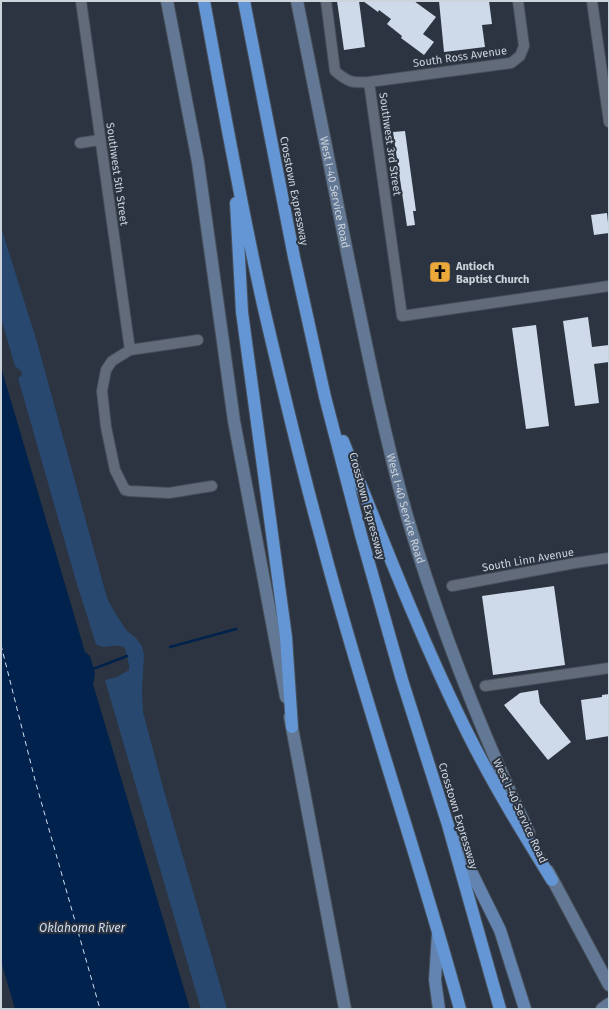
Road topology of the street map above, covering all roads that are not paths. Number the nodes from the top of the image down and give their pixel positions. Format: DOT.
graph roads {
  1 [pos="81,1"];
  2 [pos="167,1"];
  3 [pos="204,1"];
  4 [pos="244,1"];
  5 [pos="297,1"];
  6 [pos="326,1"];
  7 [pos="518,1"];
  8 [pos="592,1"];
  9 [pos="369,82"];
  10 [pos="609,122"];
  11 [pos="100,140"];
  12 [pos="80,143"];
  13 [pos="234,160"];
  14 [pos="609,286"];
  15 [pos="198,340"];
  16 [pos="130,350"];
  17 [pos="325,397"];
  18 [pos="212,486"];
  19 [pos="609,558"];
  20 [pos="452,586"];
  21 [pos="609,668"];
  22 [pos="485,686"];
  23 [pos="292,727"];
  24 [pos="448,825"];
  25 [pos="552,880"];
  26 [pos="438,930"];
  27 [pos="604,970"];
  28 [pos="609,985"];
  29 [pos="609,1004"];
  30 [pos="345,1009"];
  31 [pos="439,1009"];
  32 [pos="460,1009"];
  33 [pos="500,1009"];
  34 [pos="525,1009"];
  35 [pos="602,1009"];
  1 -- 11 [label="street, Southwest 5th Street"];
  2 -- 23 [label="main road"];
  3 -- 13 [label="highway"];
  4 -- 17 [label="highway, Crosstown Expressway"];
  5 -- 25 [label="main road, West I-40 Service Road"];
  6 -- 9 [label="street, Southwest 3rd Street"];
  7 -- 9 [label="street, South Ross Avenue"];
  8 -- 10 [label="street"];
  9 -- 14 [label="street, Southwest 3rd Street"];
  11 -- 12 [label="street"];
  11 -- 16 [label="street, Southwest 5th Street"];
  13 -- 23 [label="highway"];
  13 -- 26 [label="highway"];
  15 -- 16 [label="street"];
  16 -- 18 [label="street"];
  17 -- 24 [label="highway, Crosstown Expressway"];
  17 -- 25 [label="highway"];
  19 -- 20 [label="street, South Linn Avenue"];
  21 -- 22 [label="street"];
  23 -- 30 [label="main road"];
  24 -- 33 [label="highway, Crosstown Expressway"];
  24 -- 34 [label="main road"];
  25 -- 27 [label="main road, West I-40 Service Road"];
  26 -- 31 [label="main road"];
  26 -- 32 [label="highway"];
  27 -- 28 [label="main road, West I-40 Service Road"];
  29 -- 35 [label="main road"];
}
